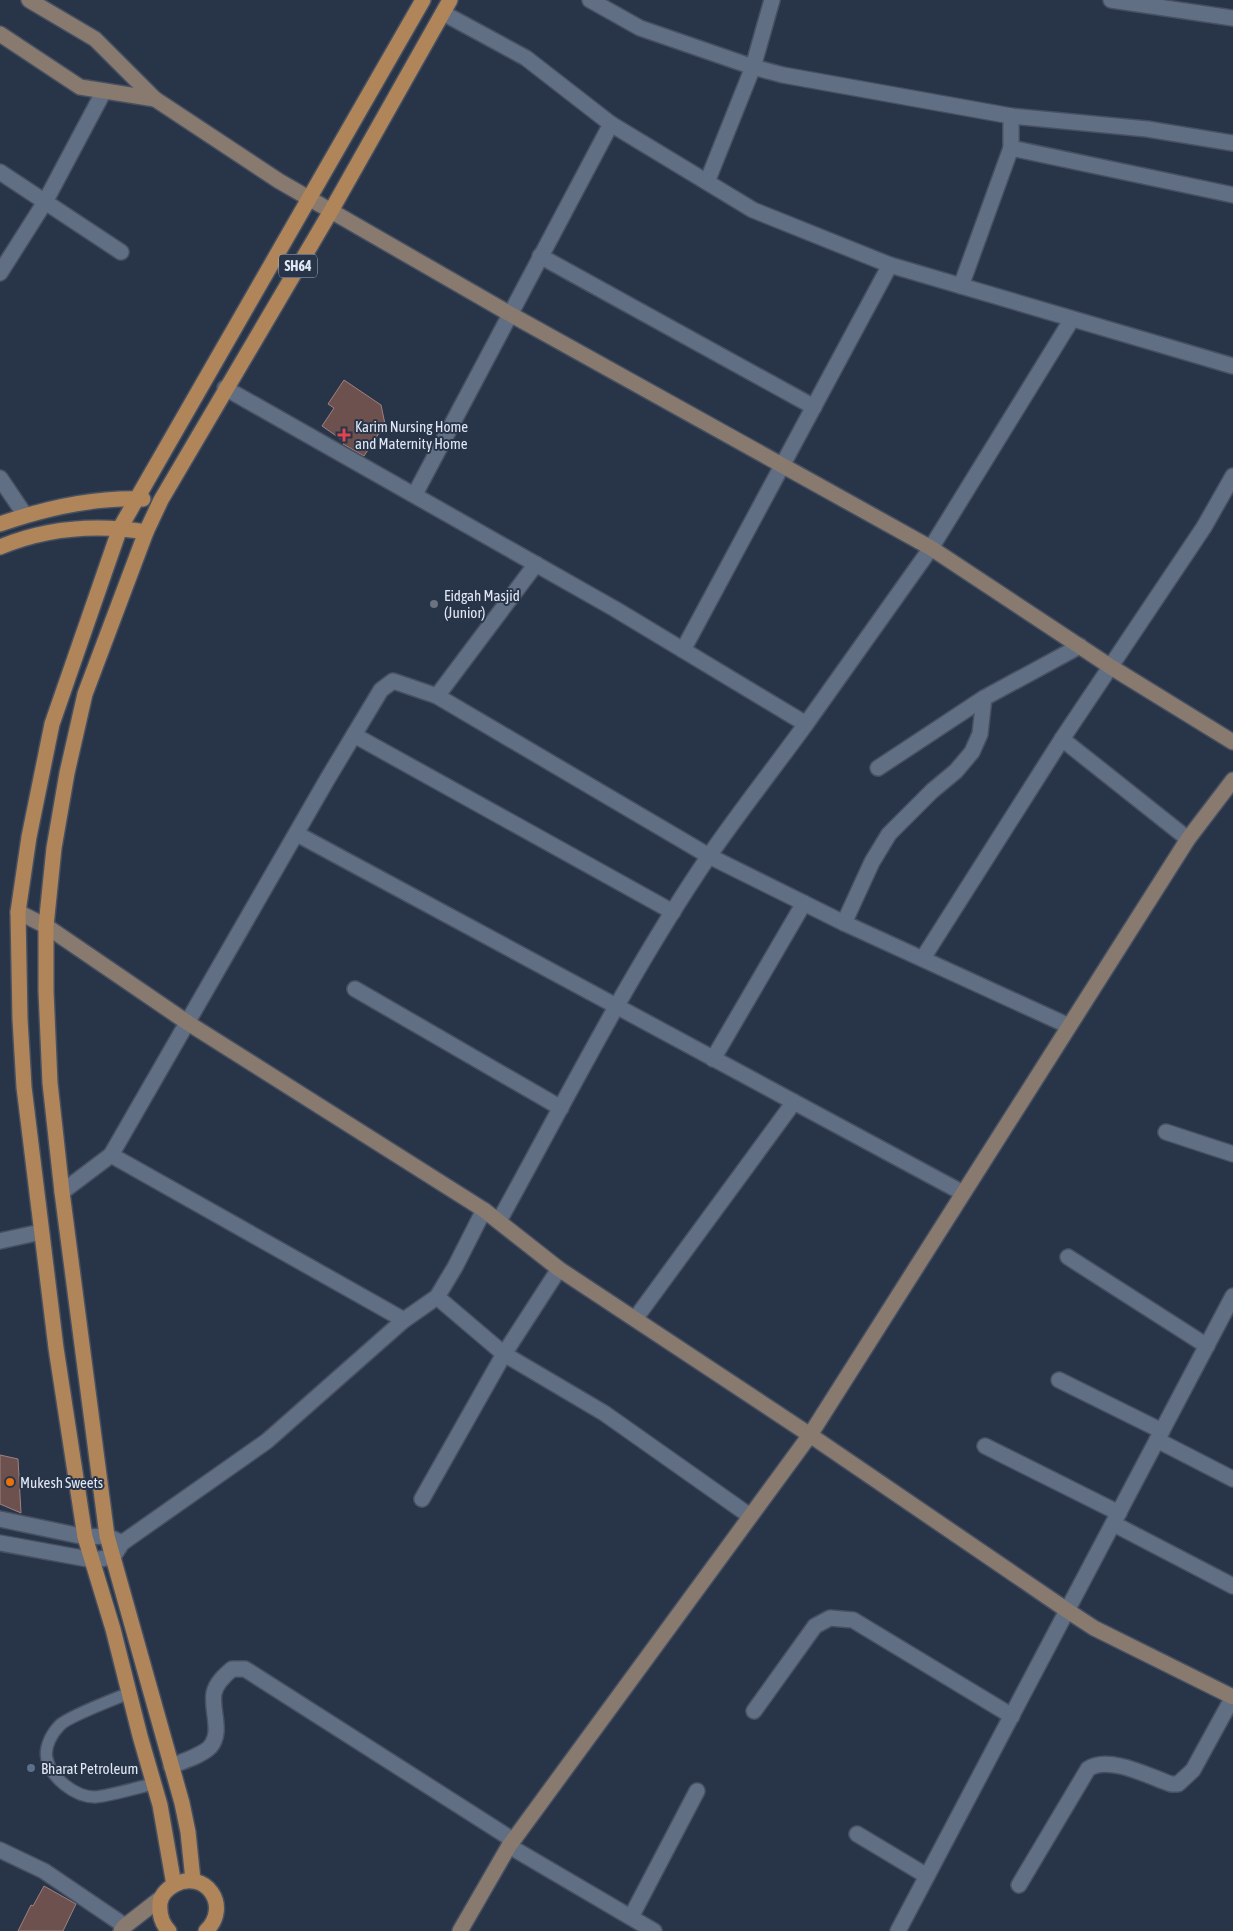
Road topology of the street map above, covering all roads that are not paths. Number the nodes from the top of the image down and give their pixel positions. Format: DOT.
graph roads {
  1 [pos="29,0"];
  2 [pos="423,0"];
  3 [pos="590,0"];
  4 [pos="772,0"];
  5 [pos="1112,0"];
  6 [pos="446,6"];
  7 [pos="1233,18"];
  8 [pos="0,34"];
  9 [pos="753,67"];
  10 [pos="104,91"];
  11 [pos="155,99"];
  12 [pos="1010,116"];
  13 [pos="612,124"];
  14 [pos="1233,143"];
  15 [pos="1012,148"];
  16 [pos="0,172"];
  17 [pos="707,182"];
  18 [pos="1233,195"];
  19 [pos="310,199"];
  20 [pos="45,202"];
  21 [pos="331,211"];
  22 [pos="121,252"];
  23 [pos="540,256"];
  24 [pos="890,266"];
  25 [pos="0,273"];
  26 [pos="961,286"];
  27 [pos="510,314"];
  28 [pos="1072,319"];
  29 [pos="1233,366"];
  30 [pos="225,388"];
  31 [pos="814,407"];
  32 [pos="782,465"];
  33 [pos="1233,476"];
  34 [pos="0,478"];
  35 [pos="415,494"];
  36 [pos="135,499"];
  37 [pos="160,500"];
  38 [pos="25,515"];
  39 [pos="0,524"];
  40 [pos="120,528"];
  41 [pos="146,532"];
  42 [pos="0,547"];
  43 [pos="932,548"];
  44 [pos="536,564"];
  45 [pos="1080,646"];
  46 [pos="683,650"];
  47 [pos="1111,667"];
  48 [pos="437,696"];
  49 [pos="984,698"];
  50 [pos="806,724"];
  51 [pos="354,735"];
  52 [pos="1062,739"];
  53 [pos="1233,742"];
  54 [pos="878,768"];
  55 [pos="1233,780"];
  56 [pos="297,834"];
  57 [pos="1188,839"];
  58 [pos="709,856"];
  59 [pos="804,903"];
  60 [pos="18,912"];
  61 [pos="673,912"];
  62 [pos="844,922"];
  63 [pos="46,926"];
  64 [pos="923,958"];
  65 [pos="354,989"];
  66 [pos="616,1007"];
  67 [pos="188,1023"];
  68 [pos="1069,1026"];
  69 [pos="713,1059"];
  70 [pos="794,1102"];
  71 [pos="561,1108"];
  72 [pos="1166,1132"];
  73 [pos="1233,1154"];
  74 [pos="111,1155"];
  75 [pos="62,1192"];
  76 [pos="963,1193"];
  77 [pos="484,1210"];
  78 [pos="499,1221"];
  79 [pos="41,1232"];
  80 [pos="0,1241"];
  81 [pos="1068,1257"];
  82 [pos="559,1269"];
  83 [pos="1233,1296"];
  84 [pos="437,1297"];
  85 [pos="635,1319"];
  86 [pos="404,1320"];
  87 [pos="1207,1346"];
  88 [pos="504,1354"];
  89 [pos="1059,1380"];
  90 [pos="810,1435"];
  91 [pos="1160,1436"];
  92 [pos="985,1446"];
  93 [pos="1233,1480"];
  94 [pos="422,1499"];
  95 [pos="750,1516"];
  96 [pos="1116,1518"];
  97 [pos="0,1519"];
  98 [pos="107,1536"];
  99 [pos="85,1537"];
  100 [pos="0,1543"];
  101 [pos="122,1543"];
  102 [pos="113,1557"];
  103 [pos="93,1560"];
  104 [pos="1233,1586"];
  105 [pos="1068,1611"];
  106 [pos="129,1693"];
  107 [pos="1233,1697"];
  108 [pos="754,1712"];
  109 [pos="1012,1716"];
  110 [pos="171,1766"];
  111 [pos="154,1784"];
  112 [pos="697,1791"];
  113 [pos="857,1834"];
  114 [pos="511,1843"];
  115 [pos="0,1850"];
  116 [pos="927,1876"];
  117 [pos="193,1880"];
  118 [pos="174,1885"];
  119 [pos="1019,1885"];
  120 [pos="161,1898"];
  121 [pos="631,1917"];
  122 [pos="123,1929"];
  123 [pos="211,1929"];
  124 [pos="169,1931"];
  125 [pos="460,1931"];
  126 [pos="654,1931"];
  127 [pos="898,1931"];
  1 -- 11 [label="street"];
  2 -- 19 [label="main road, SH64"];
  3 -- 9 [label="street"];
  4 -- 9 [label="street"];
  5 -- 7 [label="street"];
  6 -- 13 [label="street"];
  6 -- 21 [label="main road, SH64"];
  8 -- 10 [label="street"];
  9 -- 12 [label="street"];
  9 -- 17 [label="street"];
  10 -- 11 [label="street"];
  10 -- 20 [label="street"];
  11 -- 19 [label="street"];
  12 -- 14 [label="street"];
  12 -- 15 [label="street"];
  13 -- 17 [label="street"];
  13 -- 23 [label="street"];
  15 -- 18 [label="street"];
  15 -- 26 [label="street"];
  16 -- 20 [label="street"];
  17 -- 24 [label="street"];
  19 -- 21 [label="street"];
  19 -- 36 [label="main road, SH64"];
  20 -- 22 [label="street"];
  20 -- 25 [label="street"];
  21 -- 27 [label="street"];
  21 -- 30 [label="main road, SH64"];
  23 -- 27 [label="street"];
  23 -- 31 [label="street"];
  24 -- 26 [label="street"];
  24 -- 31 [label="street"];
  26 -- 28 [label="street"];
  27 -- 32 [label="street"];
  27 -- 35 [label="street"];
  28 -- 29 [label="street"];
  28 -- 43 [label="street"];
  30 -- 35 [label="street"];
  30 -- 37 [label="main road, SH64"];
  31 -- 32 [label="street"];
  32 -- 43 [label="street"];
  32 -- 46 [label="street"];
  33 -- 47 [label="street"];
  34 -- 38 [label="street"];
  35 -- 44 [label="street"];
  36 -- 37 [label="main road"];
  36 -- 38 [label="main road"];
  36 -- 40 [label="main road, SH64"];
  37 -- 41 [label="main road, SH64"];
  38 -- 39 [label="main road"];
  40 -- 41 [label="main road"];
  40 -- 42 [label="main road"];
  40 -- 60 [label="main road"];
  41 -- 63 [label="main road"];
  43 -- 45 [label="street"];
  43 -- 50 [label="street"];
  44 -- 46 [label="street"];
  44 -- 48 [label="street"];
  45 -- 47 [label="street"];
  45 -- 49 [label="street"];
  46 -- 50 [label="street"];
  47 -- 52 [label="street"];
  47 -- 53 [label="street"];
  48 -- 51 [label="street"];
  48 -- 58 [label="street"];
  49 -- 54 [label="street"];
  49 -- 62 [label="street"];
  50 -- 58 [label="street"];
  51 -- 56 [label="street"];
  51 -- 61 [label="street"];
  52 -- 57 [label="street"];
  52 -- 64 [label="street"];
  55 -- 57 [label="street"];
  56 -- 66 [label="street"];
  56 -- 67 [label="street"];
  57 -- 68 [label="street"];
  58 -- 59 [label="street"];
  58 -- 61 [label="street"];
  59 -- 62 [label="street"];
  59 -- 69 [label="street"];
  60 -- 63 [label="street"];
  60 -- 79 [label="main road"];
  61 -- 66 [label="street"];
  62 -- 64 [label="street"];
  63 -- 67 [label="street"];
  63 -- 75 [label="main road"];
  64 -- 68 [label="street"];
  65 -- 71 [label="street"];
  66 -- 69 [label="street"];
  66 -- 71 [label="street"];
  67 -- 74 [label="street"];
  67 -- 77 [label="street"];
  68 -- 76 [label="street"];
  69 -- 70 [label="street"];
  70 -- 76 [label="street"];
  70 -- 85 [label="street"];
  71 -- 78 [label="street"];
  72 -- 73 [label="street"];
  74 -- 75 [label="street"];
  74 -- 86 [label="street"];
  75 -- 98 [label="main road"];
  76 -- 90 [label="street"];
  77 -- 78 [label="street"];
  77 -- 84 [label="street"];
  78 -- 82 [label="street"];
  79 -- 80 [label="street"];
  79 -- 99 [label="main road"];
  81 -- 87 [label="street"];
  82 -- 85 [label="street"];
  82 -- 88 [label="street"];
  83 -- 87 [label="street"];
  84 -- 86 [label="street"];
  84 -- 88 [label="street"];
  85 -- 90 [label="street"];
  86 -- 101 [label="street"];
  87 -- 91 [label="street"];
  88 -- 94 [label="street"];
  88 -- 95 [label="street"];
  89 -- 91 [label="street"];
  90 -- 95 [label="street"];
  90 -- 105 [label="street"];
  91 -- 93 [label="street"];
  91 -- 96 [label="street"];
  92 -- 96 [label="street"];
  95 -- 114 [label="street"];
  96 -- 104 [label="street"];
  96 -- 105 [label="street"];
  97 -- 99 [label="street"];
  98 -- 99 [label="street"];
  98 -- 101 [label="street"];
  98 -- 102 [label="main road"];
  99 -- 103 [label="main road"];
  100 -- 103 [label="street"];
  101 -- 102 [label="street"];
  102 -- 103 [label="street"];
  102 -- 110 [label="main road"];
  103 -- 106 [label="main road"];
  105 -- 107 [label="street"];
  105 -- 109 [label="street"];
  106 -- 111 [label="main road"];
  106 -- 111 [label="lane"];
  107 -- 119 [label="street"];
  108 -- 109 [label="street"];
  109 -- 116 [label="street"];
  110 -- 114 [label="street"];
  110 -- 117 [label="main road"];
  111 -- 118 [label="main road"];
  112 -- 121 [label="street"];
  113 -- 116 [label="street"];
  114 -- 121 [label="street"];
  114 -- 125 [label="street"];
  115 -- 122 [label="street"];
  116 -- 127 [label="street"];
  117 -- 118 [label="main road"];
  117 -- 123 [label="main road"];
  118 -- 120 [label="main road"];
  120 -- 122 [label="street"];
  120 -- 124 [label="main road"];
  121 -- 126 [label="street"];
}
